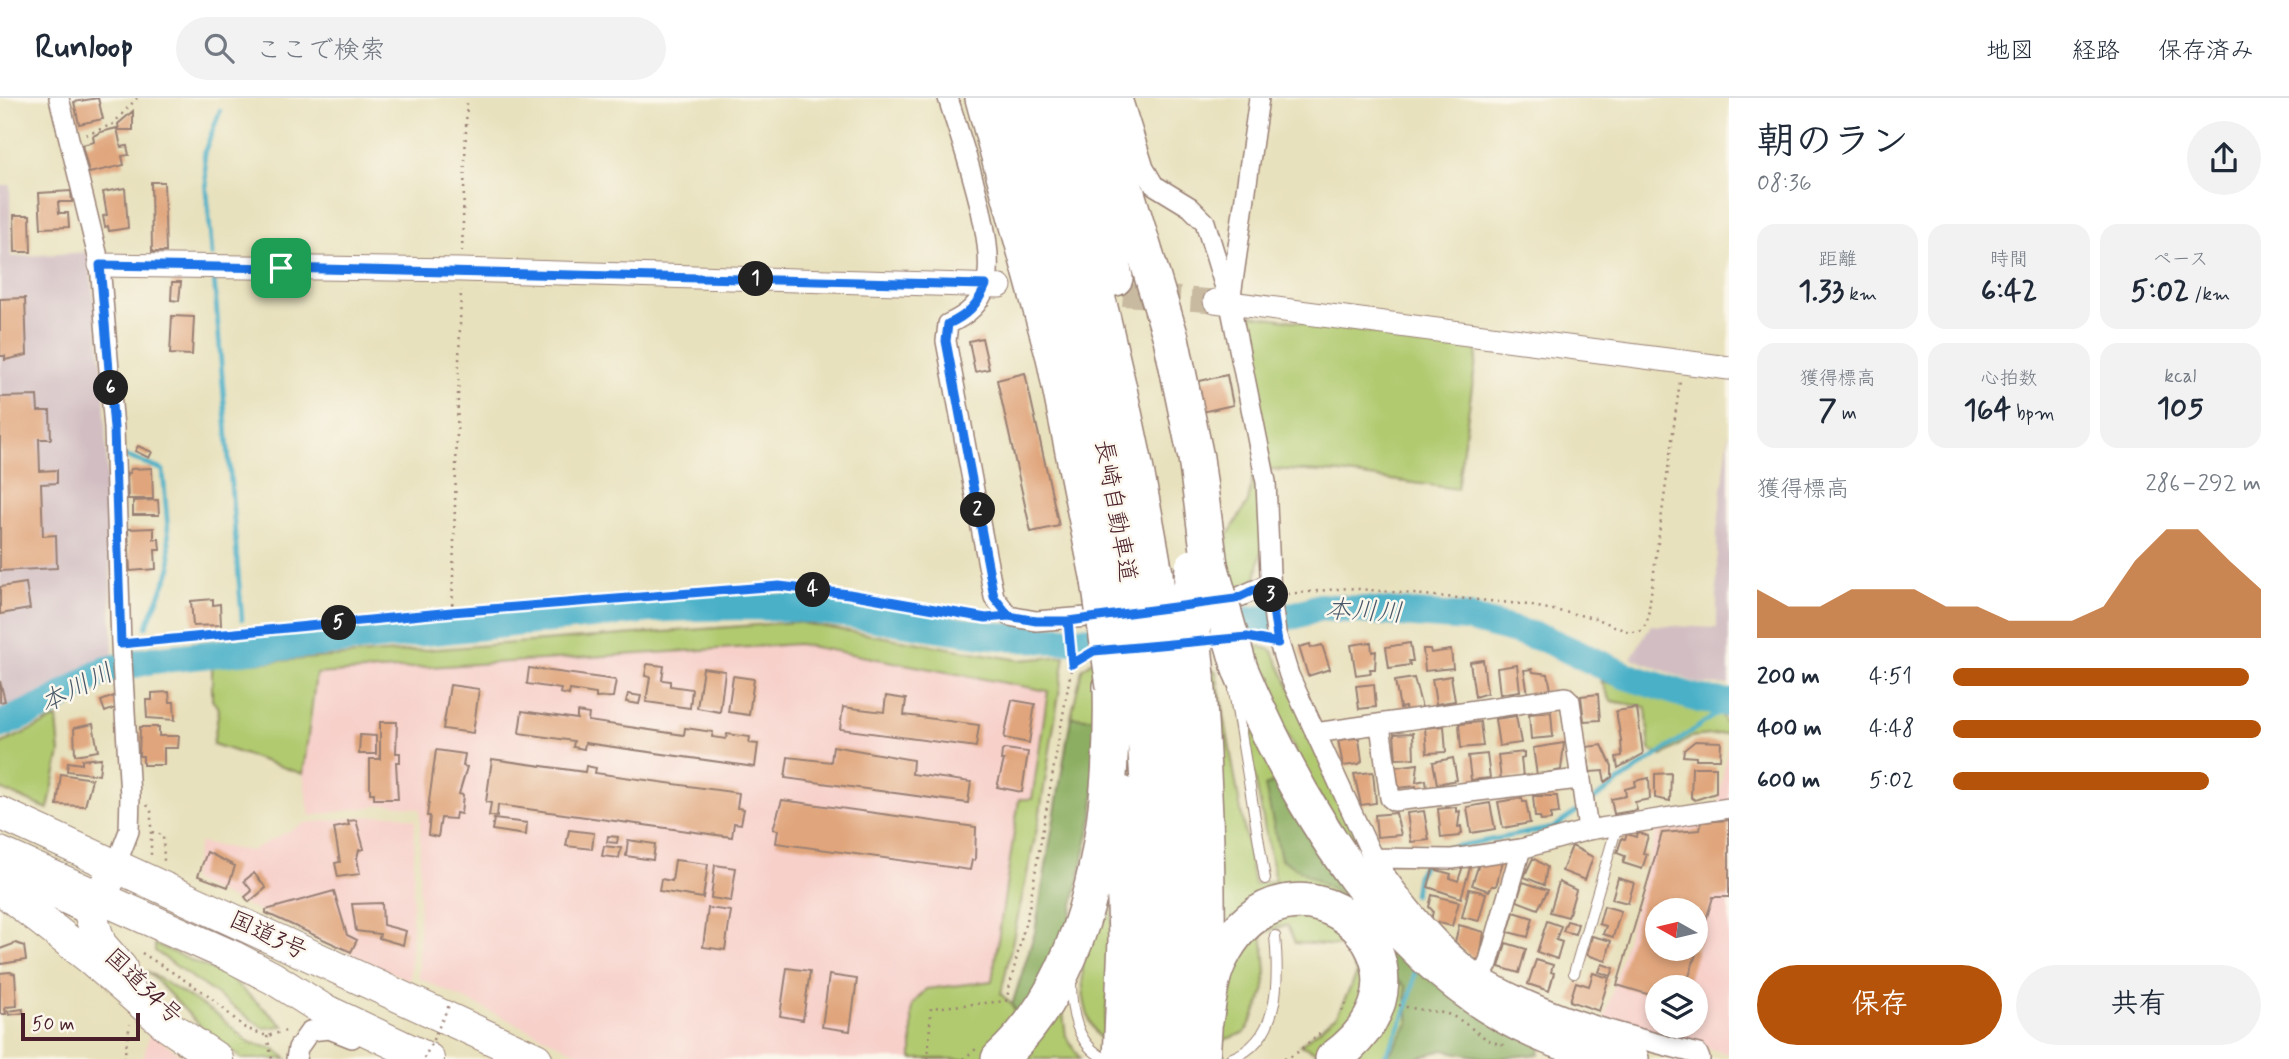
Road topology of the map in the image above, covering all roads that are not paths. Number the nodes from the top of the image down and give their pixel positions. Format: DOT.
graph roads {
  1 [pos="59,98"];
  2 [pos="948,98"];
  3 [pos="983,98"];
  4 [pos="999,98"];
  5 [pos="1014,98"];
  6 [pos="1043,98"];
  7 [pos="1064,98"];
  8 [pos="1072,98"];
  9 [pos="1098,98"];
  10 [pos="1122,98"];
  11 [pos="1259,98"];
  12 [pos="100,265"];
  13 [pos="993,286"];
  14 [pos="1116,288"];
  15 [pos="1222,302"];
  16 [pos="1074,311"];
  17 [pos="1729,368"];
  18 [pos="1158,573"];
  19 [pos="1270,589"];
  20 [pos="1173,680"];
  21 [pos="1380,724"];
  22 [pos="1315,733"];
  23 [pos="1583,805"];
  24 [pos="1729,808"];
  25 [pos="0,813"];
  26 [pos="1618,825"];
  27 [pos="1521,849"];
  28 [pos="0,853"];
  29 [pos="1373,858"];
  30 [pos="116,866"];
  31 [pos="0,874"];
  32 [pos="1265,878"];
  33 [pos="0,888"];
  34 [pos="96,906"];
  35 [pos="1275,936"];
  36 [pos="1071,954"];
  37 [pos="1574,972"];
  38 [pos="1482,975"];
  39 [pos="1143,1043"];
  40 [pos="395,1050"];
  41 [pos="218,1059"];
  42 [pos="296,1059"];
  43 [pos="426,1059"];
  44 [pos="536,1059"];
  45 [pos="999,1059"];
  46 [pos="1202,1059"];
  47 [pos="1230,1059"];
  48 [pos="1333,1059"];
  49 [pos="1631,1059"];
  50 [pos="1700,1059"];
  1 -- 12 [label="street"];
  2 -- 13 [label="street"];
  3 -- 18 [label="highway"];
  4 -- 16 [label="highway"];
  5 -- 16 [label="highway, 長崎自動車道"];
  6 -- 18 [label="highway"];
  7 -- 14 [label="highway, 長崎自動車道"];
  8 -- 14 [label="highway"];
  9 -- 18 [label="highway"];
  10 -- 15 [label="street"];
  11 -- 15 [label="street"];
  12 -- 13 [label="street"];
  12 -- 30 [label="street"];
  13 -- 19 [label="street"];
  14 -- 18 [label="highway, 長崎自動車道"];
  15 -- 17 [label="street"];
  15 -- 19 [label="street"];
  16 -- 18 [label="highway, 長崎自動車道"];
  18 -- 20 [label="highway, bridge"];
  18 -- 20 [label="highway, bridge"];
  18 -- 20 [label="highway, bridge"];
  19 -- 22 [label="street"];
  20 -- 32 [label="lane"];
  20 -- 36 [label="highway"];
  20 -- 39 [label="highway"];
  20 -- 39 [label="highway"];
  20 -- 39 [label="highway"];
  20 -- 39 [label="highway"];
  20 -- 49 [label="highway"];
  21 -- 22 [label="street"];
  21 -- 23 [label="street"];
  21 -- 23 [label="street"];
  22 -- 29 [label="street"];
  23 -- 26 [label="street"];
  23 -- 27 [label="street"];
  24 -- 26 [label="street"];
  25 -- 30 [label="highway, 国道3号"];
  26 -- 37 [label="lane"];
  27 -- 29 [label="street"];
  27 -- 38 [label="street"];
  28 -- 34 [label="highway, 国道3号"];
  29 -- 38 [label="street"];
  30 -- 34 [label="highway"];
  30 -- 40 [label="highway"];
  30 -- 44 [label="highway, 国道3号"];
  31 -- 34 [label="street"];
  33 -- 41 [label="highway"];
  34 -- 40 [label="highway, 国道3号"];
  34 -- 41 [label="highway, 国道34号"];
  35 -- 47 [label="lane"];
  36 -- 39 [label="lane"];
  36 -- 45 [label="highway"];
  38 -- 50 [label="street"];
  39 -- 46 [label="highway"];
  39 -- 48 [label="highway"];
  40 -- 42 [label="street"];
  40 -- 43 [label="highway, 国道3号"];
}
